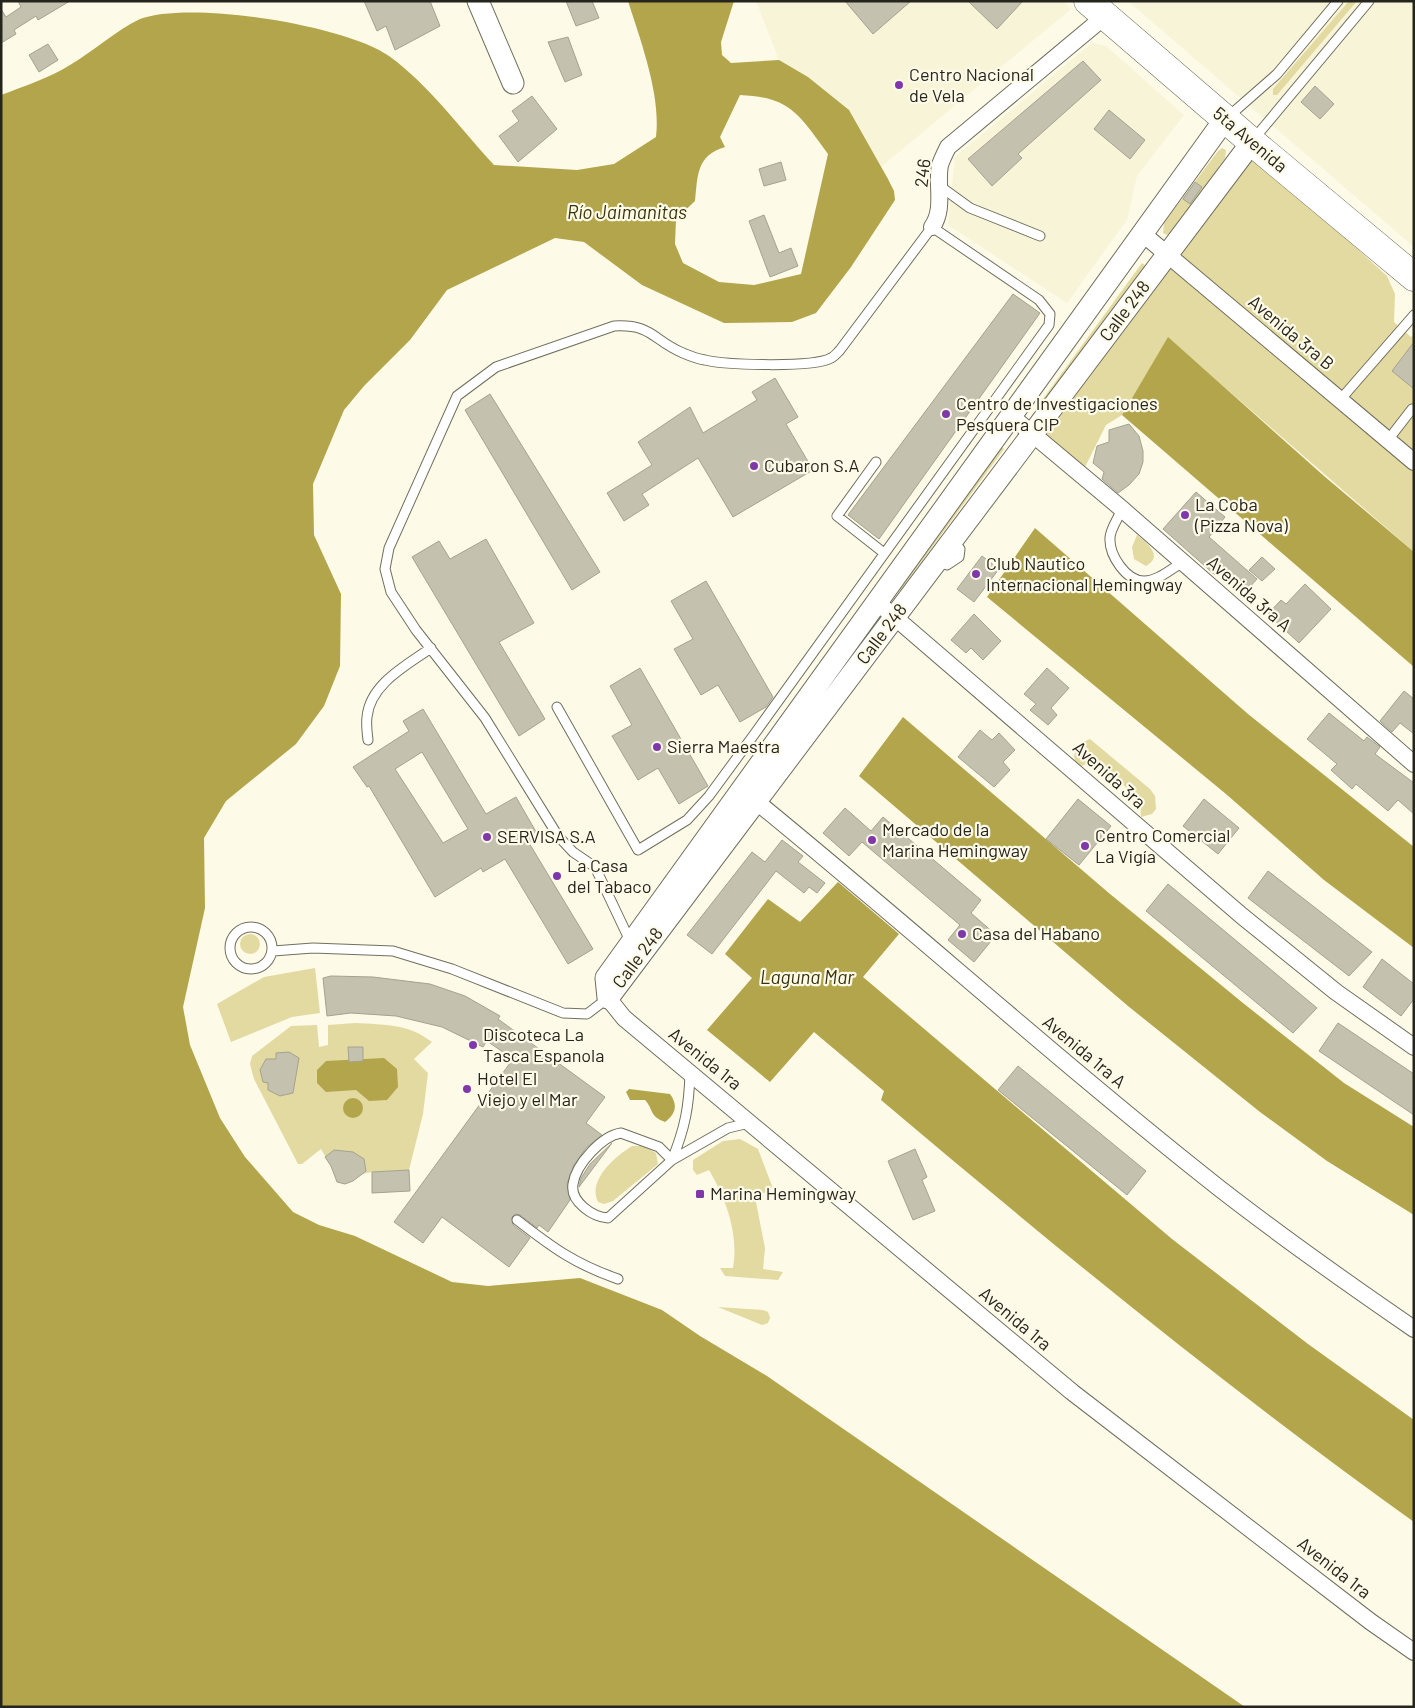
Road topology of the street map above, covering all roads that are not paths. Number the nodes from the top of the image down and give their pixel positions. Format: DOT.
graph roads {
  1 [pos="478,1"];
  2 [pos="1338,1"];
  3 [pos="1369,1"];
  4 [pos="1096,9"];
  5 [pos="513,83"];
  6 [pos="1225,119"];
  7 [pos="1252,142"];
  8 [pos="941,187"];
  9 [pos="932,227"];
  10 [pos="1143,234"];
  11 [pos="1040,236"];
  12 [pos="1168,254"];
  13 [pos="1414,277"];
  14 [pos="1414,315"];
  15 [pos="1340,400"];
  16 [pos="1412,409"];
  17 [pos="1011,416"];
  18 [pos="1033,433"];
  19 [pos="1388,440"];
  20 [pos="876,462"];
  21 [pos="1414,462"];
  22 [pos="1122,509"];
  23 [pos="884,553"];
  24 [pos="1183,562"];
  25 [pos="877,602"];
  26 [pos="895,617"];
  27 [pos="431,648"];
  28 [pos="557,707"];
  29 [pos="368,740"];
  30 [pos="1414,764"];
  31 [pos="749,796"];
  32 [pos="631,943"];
  33 [pos="273,951"];
  34 [pos="608,998"];
  35 [pos="1414,1047"];
  36 [pos="690,1072"];
  37 [pos="751,1122"];
  38 [pos="672,1160"];
  39 [pos="517,1220"];
  40 [pos="618,1278"];
  41 [pos="1414,1329"];
  42 [pos="1414,1652"];
  1 -- 5 [label="street"];
  2 -- 6 [label="lane, Calle 248"];
  3 -- 7 [label="lane, Calle 248"];
  4 -- 6 [label="highway, 5ta Avenida"];
  4 -- 8 [label="street, 246"];
  6 -- 7 [label="highway, 5ta Avenida"];
  6 -- 10 [label="street, Calle 248"];
  7 -- 12 [label="street, Calle 248"];
  7 -- 13 [label="highway, 5ta Avenida"];
  8 -- 9 [label="street, 246"];
  8 -- 11 [label="lane"];
  9 -- 23 [label="lane"];
  9 -- 27 [label="lane"];
  10 -- 12 [label="street, Avenida 3ra B"];
  10 -- 17 [label="street, Calle 248"];
  12 -- 15 [label="street, Avenida 3ra B"];
  12 -- 18 [label="street, Calle 248"];
  14 -- 15 [label="lane"];
  15 -- 19 [label="street, Avenida 3ra B"];
  16 -- 19 [label="lane"];
  17 -- 18 [label="street, Avenida 3ra A"];
  17 -- 25 [label="street, Calle 248"];
  18 -- 22 [label="street, Avenida 3ra A"];
  18 -- 26 [label="street, Calle 248"];
  19 -- 21 [label="street, Avenida 3ra B"];
  20 -- 23 [label="lane"];
  22 -- 24 [label="street, Avenida 3ra A"];
  22 -- 24 [label="lane"];
  23 -- 28 [label="lane"];
  24 -- 30 [label="street, Avenida 3ra A"];
  25 -- 26 [label="street, Avenida 3ra"];
  25 -- 31 [label="street, Calle 248"];
  26 -- 31 [label="street, Calle 248"];
  26 -- 35 [label="street, Avenida 3ra"];
  27 -- 29 [label="lane"];
  27 -- 32 [label="lane"];
  31 -- 32 [label="street, Calle 248"];
  31 -- 34 [label="street, Calle 248"];
  31 -- 41 [label="street, Avenida 1ra A"];
  32 -- 34 [label="street, Calle 248"];
  33 -- 33 [label="lane"];
  33 -- 34 [label="lane"];
  34 -- 36 [label="street, Avenida 1ra"];
  36 -- 37 [label="street, Avenida 1ra"];
  36 -- 38 [label="lane"];
  37 -- 38 [label="lane"];
  37 -- 42 [label="street, Avenida 1ra"];
  38 -- 38 [label="lane"];
  39 -- 40 [label="lane"];
}
